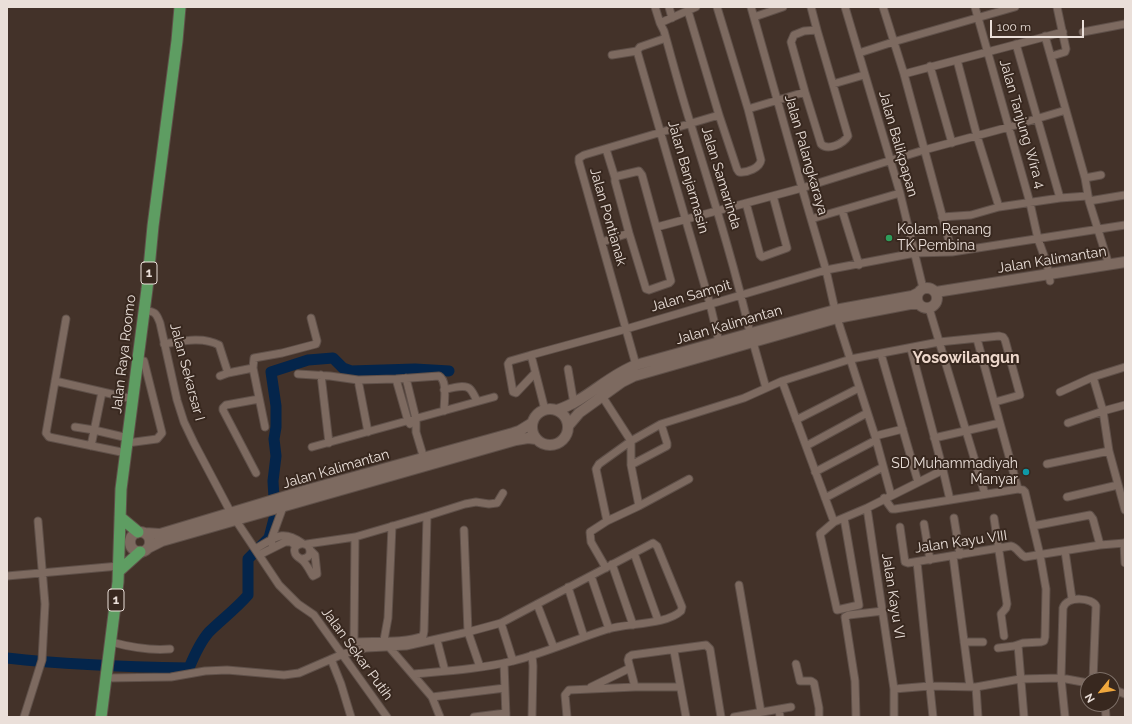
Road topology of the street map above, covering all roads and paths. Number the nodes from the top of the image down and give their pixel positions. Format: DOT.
graph roads {
  1 [pos="180,7"];
  2 [pos="655,7"];
  3 [pos="669,7"];
  4 [pos="696,7"];
  5 [pos="717,7"];
  6 [pos="750,7"];
  7 [pos="783,7"];
  8 [pos="811,7"];
  9 [pos="845,7"];
  10 [pos="884,7"];
  11 [pos="975,7"];
  12 [pos="1015,7"];
  13 [pos="1057,7"];
  14 [pos="688,11"];
  15 [pos="754,16"];
  16 [pos="978,17"];
  17 [pos="672,18"];
  18 [pos="660,24"];
  19 [pos="1125,24"];
  20 [pos="817,30"];
  21 [pos="1063,32"];
  22 [pos="1083,32"];
  23 [pos="665,35"];
  24 [pos="1045,36"];
  25 [pos="893,42"];
  26 [pos="1016,44"];
  27 [pos="637,51"];
  28 [pos="988,52"];
  29 [pos="859,53"];
  30 [pos="612,55"];
  31 [pos="1052,56"];
  32 [pos="957,60"];
  33 [pos="930,66"];
  34 [pos="864,74"];
  35 [pos="904,74"];
  36 [pos="833,84"];
  37 [pos="805,92"];
  38 [pos="778,100"];
  39 [pos="748,109"];
  40 [pos="1066,110"];
  41 [pos="719,115"];
  42 [pos="1037,119"];
  43 [pos="690,124"];
  44 [pos="1009,127"];
  45 [pos="661,133"];
  46 [pos="977,136"];
  47 [pos="952,143"];
  48 [pos="606,149"];
  49 [pos="924,150"];
  50 [pos="889,161"];
  51 [pos="1101,176"];
  52 [pos="615,178"];
  53 [pos="1085,178"];
  54 [pos="802,188"];
  55 [pos="900,193"];
  56 [pos="1125,195"];
  57 [pos="773,196"];
  58 [pos="1060,198"];
  59 [pos="1088,199"];
  60 [pos="746,203"];
  61 [pos="1030,203"];
  62 [pos="999,207"];
  63 [pos="718,210"];
  64 [pos="842,210"];
  65 [pos="942,217"];
  66 [pos="686,219"];
  67 [pos="811,219"];
  68 [pos="1125,225"];
  69 [pos="657,227"];
  70 [pos="1099,230"];
  71 [pos="629,233"];
  72 [pos="1038,239"];
  73 [pos="602,242"];
  74 [pos="952,252"];
  75 [pos="915,253"];
  76 [pos="1125,262"];
  77 [pos="859,265"];
  78 [pos="1109,265"];
  79 [pos="1125,269"];
  80 [pos="826,270"];
  81 [pos="1050,278"];
  82 [pos="921,291"];
  83 [pos="741,295"];
  84 [pos="937,296"];
  85 [pos="710,304"];
  86 [pos="924,306"];
  87 [pos="144,310"];
  88 [pos="836,314"];
  89 [pos="311,318"];
  90 [pos="66,319"];
  91 [pos="626,329"];
  92 [pos="752,338"];
  93 [pos="977,339"];
  94 [pos="719,342"];
  95 [pos="939,342"];
  96 [pos="164,344"];
  97 [pos="911,348"];
  98 [pos="881,354"];
  99 [pos="531,355"];
  100 [pos="674,359"];
  101 [pos="851,359"];
  102 [pos="138,360"];
  103 [pos="636,365"];
  104 [pos="1125,367"];
  105 [pos="253,368"];
  106 [pos="568,369"];
  107 [pos="228,373"];
  108 [pos="535,373"];
  109 [pos="298,374"];
  110 [pos="320,375"];
  111 [pos="220,376"];
  112 [pos="1093,377"];
  113 [pos="406,378"];
  114 [pos="396,379"];
  115 [pos="358,380"];
  116 [pos="55,381"];
  117 [pos="782,381"];
  118 [pos="766,388"];
  119 [pos="860,388"];
  120 [pos="444,390"];
  121 [pos="102,392"];
  122 [pos="1060,392"];
  123 [pos="494,396"];
  124 [pos="602,396"];
  125 [pos="259,399"];
  126 [pos="133,400"];
  127 [pos="477,401"];
  128 [pos="994,402"];
  129 [pos="574,404"];
  130 [pos="1125,405"];
  131 [pos="545,410"];
  132 [pos="557,410"];
  133 [pos="1103,410"];
  134 [pos="444,411"];
  135 [pos="867,413"];
  136 [pos="416,418"];
  137 [pos="796,420"];
  138 [pos="408,421"];
  139 [pos="532,423"];
  140 [pos="1000,423"];
  141 [pos="661,424"];
  142 [pos="1068,424"];
  143 [pos="568,426"];
  144 [pos="75,427"];
  145 [pos="265,427"];
  146 [pos="903,429"];
  147 [pos="94,430"];
  148 [pos="966,430"];
  149 [pos="368,432"];
  150 [pos="416,432"];
  151 [pos="875,438"];
  152 [pos="934,438"];
  153 [pos="536,439"];
  154 [pos="631,441"];
  155 [pos="329,443"];
  156 [pos="127,445"];
  157 [pos="91,446"];
  158 [pos="806,446"];
  159 [pos="312,447"];
  160 [pos="1109,452"];
  161 [pos="425,463"];
  162 [pos="1047,464"];
  163 [pos="631,465"];
  164 [pos="883,467"];
  165 [pos="943,470"];
  166 [pos="815,472"];
  167 [pos="256,473"];
  168 [pos="688,479"];
  169 [pos="918,482"];
  170 [pos="1118,485"];
  171 [pos="1018,489"];
  172 [pos="503,493"];
  173 [pos="985,494"];
  174 [pos="888,497"];
  175 [pos="1067,497"];
  176 [pos="825,498"];
  177 [pos="950,500"];
  178 [pos="282,504"];
  179 [pos="639,506"];
  180 [pos="867,508"];
  181 [pos="1125,510"];
  182 [pos="427,516"];
  183 [pos="120,517"];
  184 [pos="233,517"];
  185 [pos="844,518"];
  186 [pos="954,518"];
  187 [pos="994,518"];
  188 [pos="38,521"];
  189 [pos="607,521"];
  190 [pos="834,522"];
  191 [pos="924,524"];
  192 [pos="392,526"];
  193 [pos="1033,526"];
  194 [pos="900,527"];
  195 [pos="464,530"];
  196 [pos="138,534"];
  197 [pos="355,537"];
  198 [pos="1124,543"];
  199 [pos="119,544"];
  200 [pos="272,544"];
  201 [pos="1100,545"];
  202 [pos="304,546"];
  203 [pos="999,548"];
  204 [pos="141,550"];
  205 [pos="1064,551"];
  206 [pos="257,552"];
  207 [pos="634,553"];
  208 [pos="957,555"];
  209 [pos="1040,555"];
  210 [pos="302,559"];
  211 [pos="930,560"];
  212 [pos="917,562"];
  213 [pos="1125,563"];
  214 [pos="609,566"];
  215 [pos="119,569"];
  216 [pos="42,573"];
  217 [pos="7,576"];
  218 [pos="591,576"];
  219 [pos="739,585"];
  220 [pos="568,587"];
  221 [pos="1072,600"];
  222 [pos="537,604"];
  223 [pos="882,611"];
  224 [pos="658,620"];
  225 [pos="501,623"];
  226 [pos="633,625"];
  227 [pos="609,629"];
  228 [pos="468,632"];
  229 [pos="1004,636"];
  230 [pos="584,637"];
  231 [pos="437,640"];
  232 [pos="111,642"];
  233 [pos="964,642"];
  234 [pos="983,642"];
  235 [pos="387,644"];
  236 [pos="1018,645"];
  237 [pos="554,648"];
  238 [pos="998,648"];
  239 [pos="170,649"];
  240 [pos="674,650"];
  241 [pos="343,654"];
  242 [pos="532,656"];
  243 [pos="331,659"];
  244 [pos="513,661"];
  245 [pos="504,663"];
  246 [pos="796,664"];
  247 [pos="480,667"];
  248 [pos="630,668"];
  249 [pos="445,671"];
  250 [pos="1093,672"];
  251 [pos="413,674"];
  252 [pos="106,676"];
  253 [pos="1061,678"];
  254 [pos="1020,679"];
  255 [pos="1080,682"];
  256 [pos="930,686"];
  257 [pos="635,687"];
  258 [pos="680,687"];
  259 [pos="973,687"];
  260 [pos="505,688"];
  261 [pos="586,689"];
  262 [pos="894,689"];
  263 [pos="432,698"];
  264 [pos="791,707"];
  265 [pos="779,709"];
  266 [pos="761,712"];
  267 [pos="506,715"];
  268 [pos="24,717"];
  269 [pos="101,717"];
  270 [pos="350,717"];
  271 [pos="387,717"];
  272 [pos="440,717"];
  273 [pos="474,717"];
  274 [pos="532,717"];
  275 [pos="567,717"];
  276 [pos="686,717"];
  277 [pos="721,717"];
  278 [pos="738,717"];
  279 [pos="780,717"];
  280 [pos="819,717"];
  281 [pos="856,717"];
  282 [pos="894,717"];
  283 [pos="933,717"];
  284 [pos="978,717"];
  285 [pos="1024,717"];
  286 [pos="1065,717"];
  1 -- 87 [label="highway, Jalan Raya Roomo / 1"];
  2 -- 18 [label="street, Jalan Samarinda"];
  3 -- 17 [label="street"];
  4 -- 14 [label="street"];
  5 -- 39 [label="street"];
  6 -- 15 [label="street, Jalan Palangkaraya"];
  7 -- 15 [label="street"];
  8 -- 20 [label="street"];
  9 -- 29 [label="street, Jalan Balikpapan"];
  10 -- 25 [label="street"];
  11 -- 16 [label="street, Jalan Tanjung Wira 4"];
  12 -- 16 [label="street"];
  13 -- 21 [label="street"];
  14 -- 17 [label="street"];
  14 -- 41 [label="street"];
  15 -- 38 [label="street, Jalan Palangkaraya"];
  16 -- 25 [label="street"];
  16 -- 28 [label="street, Jalan Tanjung Wira 4"];
  17 -- 18 [label="street"];
  18 -- 23 [label="street, Jalan Samarinda"];
  19 -- 22 [label="street"];
  20 -- 36 [label="street"];
  20 -- 37 [label="street"];
  21 -- 24 [label="street"];
  21 -- 31 [label="street"];
  23 -- 27 [label="street"];
  23 -- 43 [label="street, Jalan Samarinda"];
  24 -- 26 [label="street"];
  24 -- 31 [label="street"];
  25 -- 29 [label="street"];
  25 -- 35 [label="street"];
  26 -- 28 [label="street"];
  26 -- 42 [label="street"];
  27 -- 30 [label="street"];
  27 -- 45 [label="street, Jalan Banjarmasin"];
  28 -- 32 [label="street"];
  28 -- 44 [label="street, Jalan Tanjung Wira 4"];
  29 -- 34 [label="street, Jalan Balikpapan"];
  31 -- 40 [label="street"];
  32 -- 33 [label="street"];
  32 -- 46 [label="street"];
  33 -- 35 [label="street"];
  33 -- 47 [label="street"];
  34 -- 36 [label="street"];
  34 -- 50 [label="street, Jalan Balikpapan"];
  35 -- 49 [label="street"];
  36 -- 37 [label="street"];
  37 -- 38 [label="street"];
  38 -- 39 [label="street"];
  38 -- 54 [label="street, Jalan Palangkaraya"];
  39 -- 41 [label="street"];
  40 -- 42 [label="street"];
  40 -- 53 [label="street"];
  41 -- 43 [label="street, Jalan Pontianak"];
  42 -- 44 [label="street"];
  42 -- 58 [label="street"];
  43 -- 45 [label="street, Jalan Pontianak"];
  43 -- 63 [label="street, Jalan Samarinda"];
  44 -- 46 [label="street"];
  44 -- 61 [label="street, Jalan Tanjung Wira 4"];
  45 -- 48 [label="street, Jalan Pontianak"];
  45 -- 66 [label="street, Jalan Banjarmasin"];
  46 -- 47 [label="street"];
  46 -- 62 [label="street"];
  47 -- 49 [label="street"];
  48 -- 52 [label="street"];
  48 -- 73 [label="street, Jalan Pontianak"];
  49 -- 50 [label="street"];
  49 -- 65 [label="street"];
  50 -- 54 [label="street"];
  50 -- 55 [label="street, Jalan Balikpapan"];
  51 -- 53 [label="street"];
  52 -- 69 [label="street"];
  52 -- 71 [label="street"];
  53 -- 59 [label="street"];
  54 -- 57 [label="street"];
  54 -- 67 [label="street, Jalan Palangkaraya"];
  55 -- 64 [label="street"];
  55 -- 75 [label="street, Jalan Balikpapan"];
  56 -- 59 [label="street"];
  57 -- 60 [label="street"];
  57 -- 60 [label="street"];
  58 -- 59 [label="street"];
  58 -- 61 [label="street"];
  59 -- 70 [label="street"];
  60 -- 63 [label="street"];
  61 -- 62 [label="street"];
  61 -- 72 [label="street, Jalan Tanjung Wira 4"];
  62 -- 65 [label="street"];
  63 -- 66 [label="street"];
  63 -- 83 [label="street, Jalan Samarinda"];
  64 -- 67 [label="street"];
  64 -- 77 [label="street"];
  65 -- 74 [label="street"];
  66 -- 69 [label="street"];
  66 -- 85 [label="street, Jalan Banjarmasin"];
  67 -- 80 [label="street, Jalan Palangkaraya"];
  68 -- 70 [label="street, Jalan Sampit"];
  69 -- 71 [label="street"];
  70 -- 72 [label="street, Jalan Sampit"];
  70 -- 78 [label="street"];
  71 -- 73 [label="street"];
  72 -- 74 [label="street, Jalan Sampit"];
  72 -- 81 [label="street, Jalan Tanjung Wira 4"];
  73 -- 91 [label="street, Jalan Pontianak"];
  74 -- 75 [label="street, Jalan Sampit"];
  75 -- 77 [label="street, Jalan Sampit"];
  75 -- 82 [label="street, Jalan Balikpapan"];
  76 -- 78 [label="main road, Jalan Kalimantan"];
  77 -- 80 [label="street, Jalan Sampit"];
  78 -- 81 [label="main road, Jalan Kalimantan"];
  79 -- 81 [label="main road, Jalan Kalimantan"];
  80 -- 83 [label="street, Jalan Sampit"];
  80 -- 88 [label="street, Jalan Palangkaraya"];
  81 -- 84 [label="main road, Jalan Kalimantan"];
  82 -- 84 [label="main road"];
  82 -- 86 [label="main road"];
  82 -- 88 [label="main road, Jalan Kalimantan"];
  83 -- 85 [label="street, Jalan Sampit"];
  83 -- 92 [label="street, Jalan Samarinda"];
  84 -- 86 [label="main road"];
  85 -- 91 [label="street, Jalan Sampit"];
  85 -- 94 [label="street, Jalan Banjarmasin"];
  86 -- 88 [label="main road, Jalan Kalimantan"];
  86 -- 95 [label="street"];
  87 -- 96 [label="street, Jalan Sekarsar I"];
  87 -- 102 [label="highway, Jalan Raya Roomo / 1"];
  88 -- 92 [label="main road, Jalan Kalimantan"];
  88 -- 101 [label="street, Jalan Palangkaraya"];
  89 -- 105 [label="street"];
  90 -- 116 [label="street"];
  91 -- 99 [label="street, Jalan Sampit"];
  91 -- 103 [label="street, Jalan Pontianak"];
  92 -- 94 [label="main road, Jalan Kalimantan"];
  92 -- 100 [label="main road, Jalan Kalimantan"];
  92 -- 118 [label="street, Jalan Samarinda"];
  93 -- 95 [label="street"];
  93 -- 128 [label="street"];
  93 -- 128 [label="street"];
  94 -- 100 [label="main road, Jalan Kalimantan"];
  95 -- 97 [label="street"];
  95 -- 148 [label="street"];
  96 -- 107 [label="street"];
  96 -- 184 [label="street, Jalan Sekarsar I"];
  97 -- 98 [label="street"];
  97 -- 152 [label="street"];
  98 -- 101 [label="street"];
  98 -- 146 [label="street"];
  99 -- 108 [label="street"];
  99 -- 108 [label="street, Jalan Sampit"];
  100 -- 103 [label="main road, Jalan Kalimantan"];
  100 -- 124 [label="main road, Jalan Kalimantan"];
  101 -- 117 [label="street"];
  101 -- 119 [label="street, Jalan Palangkaraya"];
  102 -- 126 [label="highway, Jalan Raya Roomo / 1"];
  102 -- 156 [label="street"];
  103 -- 129 [label="main road, Jalan Kalimantan"];
  104 -- 112 [label="street"];
  105 -- 107 [label="street"];
  105 -- 125 [label="street"];
  106 -- 129 [label="street"];
  107 -- 111 [label="street"];
  108 -- 131 [label="street"];
  109 -- 110 [label="street"];
  110 -- 115 [label="street"];
  110 -- 155 [label="street"];
  112 -- 122 [label="street"];
  112 -- 133 [label="street"];
  113 -- 114 [label="street"];
  113 -- 120 [label="street"];
  113 -- 136 [label="street"];
  114 -- 115 [label="street"];
  114 -- 138 [label="street"];
  115 -- 149 [label="street"];
  116 -- 121 [label="street"];
  116 -- 157 [label="street"];
  117 -- 118 [label="street"];
  117 -- 137 [label="street"];
  118 -- 141 [label="street"];
  119 -- 135 [label="street, Jalan Palangkaraya"];
  119 -- 137 [label="street"];
  120 -- 127 [label="street"];
  120 -- 134 [label="street"];
  121 -- 126 [label="street"];
  121 -- 147 [label="street"];
  123 -- 127 [label="street"];
  124 -- 143 [label="main road, Jalan Kalimantan"];
  124 -- 154 [label="street"];
  125 -- 145 [label="street"];
  125 -- 167 [label="street"];
  126 -- 156 [label="highway, Jalan Raya Roomo / 1"];
  127 -- 134 [label="street"];
  128 -- 140 [label="street"];
  129 -- 132 [label="main road, Jalan Kalimantan"];
  130 -- 133 [label="street"];
  131 -- 132 [label="main road"];
  131 -- 139 [label="main road"];
  132 -- 143 [label="main road"];
  133 -- 142 [label="street"];
  133 -- 160 [label="street"];
  134 -- 136 [label="street"];
  135 -- 151 [label="street, Jalan Palangkaraya"];
  135 -- 158 [label="street"];
  136 -- 138 [label="street"];
  136 -- 150 [label="street"];
  137 -- 158 [label="street"];
  138 -- 149 [label="street"];
  138 -- 150 [label="street"];
  139 -- 153 [label="main road"];
  139 -- 161 [label="main road, Jalan Kalimantan"];
  140 -- 148 [label="street"];
  140 -- 171 [label="street"];
  141 -- 154 [label="street"];
  141 -- 163 [label="street"];
  143 -- 153 [label="main road"];
  144 -- 147 [label="street"];
  146 -- 151 [label="street"];
  146 -- 169 [label="street"];
  147 -- 156 [label="street"];
  147 -- 157 [label="street"];
  148 -- 152 [label="street"];
  148 -- 173 [label="street"];
  149 -- 155 [label="street"];
  150 -- 161 [label="street"];
  151 -- 164 [label="street, Jalan Palangkaraya"];
  151 -- 166 [label="street"];
  152 -- 165 [label="street"];
  153 -- 161 [label="main road, Jalan Kalimantan"];
  154 -- 163 [label="street"];
  154 -- 189 [label="street"];
  155 -- 159 [label="street"];
  156 -- 157 [label="street"];
  156 -- 183 [label="highway, Jalan Raya Roomo / 1"];
  158 -- 166 [label="street"];
  160 -- 162 [label="street"];
  160 -- 170 [label="street"];
  161 -- 178 [label="main road, Jalan Kalimantan"];
  163 -- 179 [label="street"];
  164 -- 174 [label="street, Jalan Palangkaraya"];
  164 -- 176 [label="street"];
  165 -- 169 [label="street"];
  165 -- 177 [label="street"];
  166 -- 176 [label="street"];
  168 -- 179 [label="street"];
  169 -- 174 [label="street"];
  170 -- 175 [label="street"];
  170 -- 181 [label="street"];
  171 -- 173 [label="street"];
  171 -- 193 [label="street"];
  172 -- 182 [label="street"];
  173 -- 177 [label="street"];
  174 -- 177 [label="street"];
  174 -- 180 [label="street"];
  176 -- 190 [label="street"];
  178 -- 184 [label="main road, Jalan Kalimantan"];
  178 -- 200 [label="street"];
  179 -- 189 [label="street"];
  180 -- 185 [label="street"];
  180 -- 223 [label="street, Jalan Kayu VI"];
  182 -- 192 [label="street"];
  182 -- 235 [label="street"];
  183 -- 196 [label="highway"];
  183 -- 199 [label="highway, Jalan Raya Roomo / 1"];
  184 -- 196 [label="main road, Jalan Kalimantan"];
  184 -- 204 [label="main road, Jalan Kalimantan"];
  184 -- 206 [label="street, Jalan Sekar Putih"];
  185 -- 190 [label="street"];
  185 -- 190 [label="street"];
  186 -- 208 [label="street"];
  187 -- 203 [label="street"];
  188 -- 216 [label="street"];
  189 -- 214 [label="street"];
  191 -- 211 [label="street"];
  192 -- 197 [label="street"];
  192 -- 235 [label="street"];
  193 -- 201 [label="street"];
  193 -- 209 [label="street"];
  194 -- 212 [label="street, Jalan Kayu VIII"];
  195 -- 228 [label="street"];
  196 -- 199 [label="main road, Jalan Kalimantan"];
  196 -- 204 [label="main road"];
  196 -- 204 [label="main road"];
  197 -- 202 [label="street"];
  197 -- 235 [label="street"];
  198 -- 201 [label="street, Jalan Kayu VIII"];
  198 -- 213 [label="street"];
  199 -- 204 [label="main road, Jalan Kalimantan"];
  199 -- 215 [label="highway, 1"];
  200 -- 202 [label="street"];
  200 -- 206 [label="street"];
  201 -- 205 [label="street, Jalan Kayu VIII"];
  202 -- 210 [label="street"];
  202 -- 210 [label="street"];
  202 -- 210 [label="street"];
  203 -- 208 [label="street, Jalan Kayu VIII"];
  203 -- 209 [label="street, Jalan Kayu VIII"];
  203 -- 229 [label="street"];
  204 -- 215 [label="highway"];
  205 -- 209 [label="street, Jalan Kayu VIII"];
  205 -- 221 [label="street"];
  206 -- 241 [label="street, Jalan Sekar Putih"];
  207 -- 214 [label="street"];
  207 -- 224 [label="street"];
  207 -- 224 [label="street"];
  208 -- 211 [label="street, Jalan Kayu VIII"];
  208 -- 233 [label="street"];
  209 -- 236 [label="street"];
  211 -- 212 [label="street, Jalan Kayu VIII"];
  212 -- 256 [label="street"];
  214 -- 218 [label="street"];
  214 -- 226 [label="street"];
  215 -- 216 [label="street"];
  215 -- 232 [label="highway, 1"];
  216 -- 217 [label="street"];
  216 -- 268 [label="street"];
  218 -- 220 [label="street"];
  218 -- 227 [label="street"];
  219 -- 266 [label="street"];
  220 -- 222 [label="street"];
  220 -- 230 [label="street"];
  221 -- 250 [label="street"];
  221 -- 253 [label="street"];
  222 -- 225 [label="street"];
  222 -- 237 [label="street"];
  223 -- 262 [label="street, Jalan Kayu VI"];
  223 -- 281 [label="street"];
  224 -- 226 [label="street"];
  225 -- 228 [label="street"];
  225 -- 244 [label="street"];
  226 -- 227 [label="street"];
  227 -- 230 [label="street"];
  228 -- 231 [label="street"];
  228 -- 247 [label="street"];
  230 -- 237 [label="street"];
  231 -- 235 [label="street"];
  231 -- 249 [label="street"];
  232 -- 239 [label="street"];
  232 -- 252 [label="highway, 1"];
  233 -- 234 [label="street"];
  233 -- 259 [label="street"];
  235 -- 241 [label="street"];
  235 -- 251 [label="street"];
  236 -- 238 [label="street"];
  236 -- 254 [label="street"];
  237 -- 242 [label="street"];
  240 -- 248 [label="street"];
  240 -- 258 [label="street"];
  240 -- 277 [label="street"];
  241 -- 243 [label="street"];
  241 -- 271 [label="street, Jalan Sekar Putih"];
  242 -- 244 [label="street"];
  242 -- 274 [label="street"];
  243 -- 252 [label="street"];
  243 -- 270 [label="street"];
  244 -- 245 [label="street"];
  245 -- 247 [label="street"];
  245 -- 260 [label="street"];
  246 -- 280 [label="street"];
  247 -- 249 [label="street"];
  248 -- 257 [label="street"];
  248 -- 261 [label="street"];
  249 -- 251 [label="street"];
  251 -- 263 [label="street"];
  252 -- 269 [label="highway, 1"];
  253 -- 254 [label="street"];
  253 -- 255 [label="street"];
  253 -- 286 [label="street"];
  254 -- 259 [label="street"];
  254 -- 285 [label="street"];
  256 -- 259 [label="street"];
  256 -- 262 [label="street"];
  256 -- 283 [label="street"];
  257 -- 258 [label="street"];
  257 -- 261 [label="street"];
  258 -- 276 [label="street"];
  259 -- 284 [label="street"];
  260 -- 263 [label="street"];
  260 -- 267 [label="street"];
  261 -- 275 [label="street"];
  262 -- 282 [label="street, Jalan Kayu VI"];
  263 -- 272 [label="street"];
  264 -- 265 [label="street"];
  265 -- 266 [label="street"];
  265 -- 279 [label="street"];
  266 -- 278 [label="street"];
  267 -- 273 [label="street"];
}
